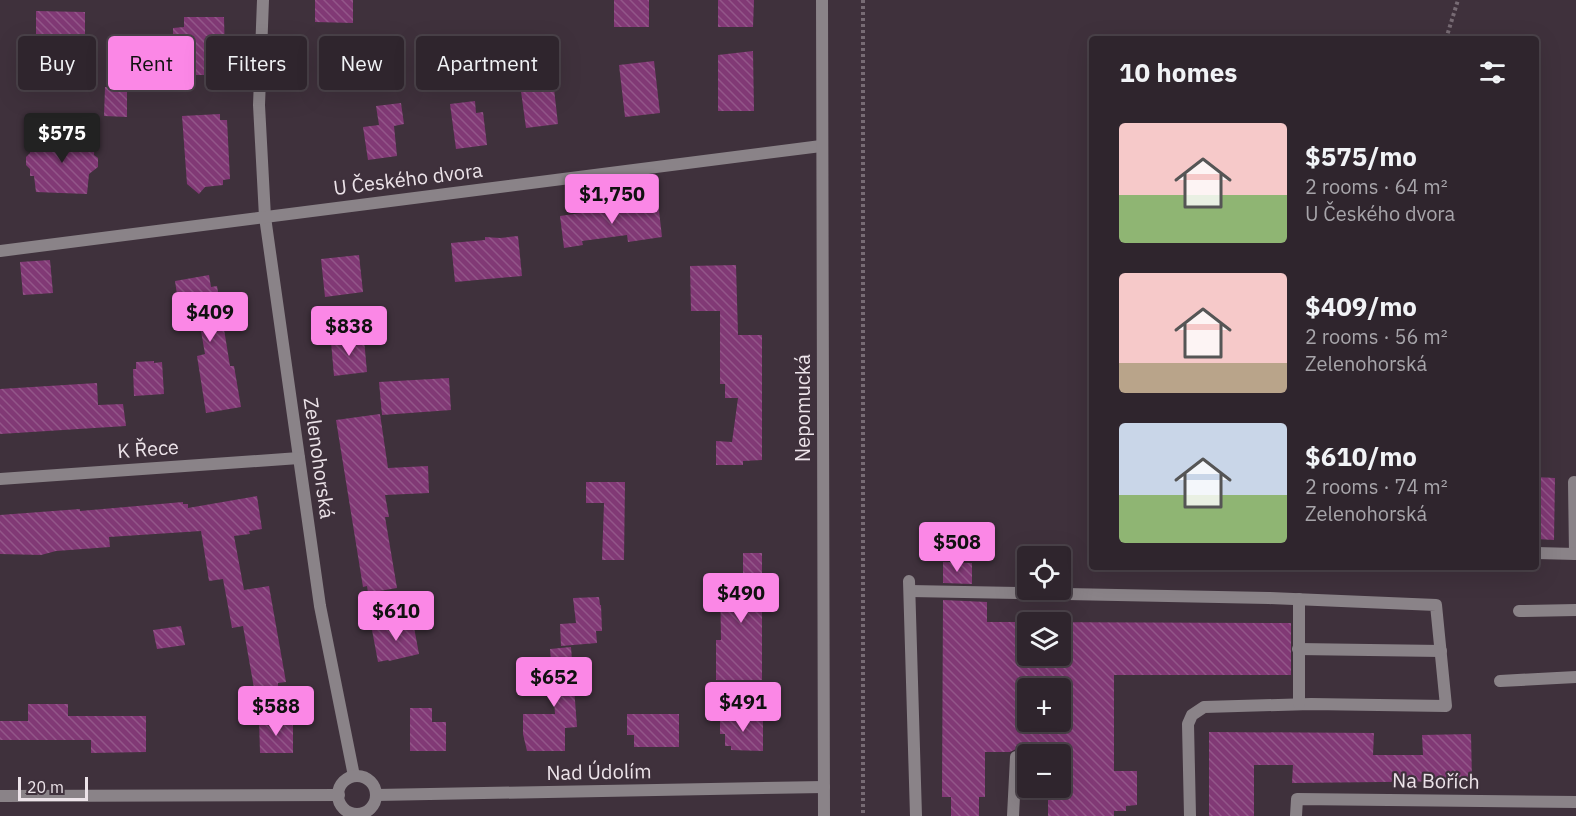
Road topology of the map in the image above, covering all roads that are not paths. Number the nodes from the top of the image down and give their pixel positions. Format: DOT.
graph roads {
  1 [pos="263,0"];
  2 [pos="822,0"];
  3 [pos="821,146"];
  4 [pos="265,217"];
  5 [pos="0,251"];
  6 [pos="299,458"];
  7 [pos="0,479"];
  8 [pos="1574,482"];
  9 [pos="1539,553"];
  10 [pos="1576,554"];
  11 [pos="1299,599"];
  12 [pos="1576,610"];
  13 [pos="1519,611"];
  14 [pos="1299,649"];
  15 [pos="1441,651"];
  16 [pos="1576,677"];
  17 [pos="1500,681"];
  18 [pos="1299,704"];
  19 [pos="1016,757"];
  20 [pos="354,776"];
  21 [pos="824,787"];
  22 [pos="339,795"];
  23 [pos="376,795"];
  24 [pos="0,796"];
  25 [pos="1576,802"];
  26 [pos="361,814"];
  27 [pos="824,816"];
  28 [pos="916,816"];
  29 [pos="1013,816"];
  30 [pos="1190,816"];
  31 [pos="1296,816"];
  1 -- 4 [label="street, Zelenohorská"];
  2 -- 3 [label="street, Nepomucká"];
  3 -- 4 [label="street, U Českého dvora"];
  3 -- 21 [label="street, Nepomucká"];
  4 -- 5 [label="street, U Českého dvora"];
  4 -- 6 [label="street, Zelenohorská"];
  6 -- 7 [label="street, K Řece"];
  6 -- 20 [label="street, Zelenohorská"];
  8 -- 10 [label="street"];
  9 -- 10 [label="street"];
  11 -- 14 [label="street"];
  11 -- 15 [label="street"];
  11 -- 28 [label="street"];
  12 -- 13 [label="street"];
  14 -- 15 [label="street"];
  14 -- 18 [label="street"];
  15 -- 18 [label="street"];
  16 -- 17 [label="street"];
  18 -- 30 [label="street"];
  19 -- 29 [label="street"];
  20 -- 22 [label="street"];
  20 -- 23 [label="street"];
  21 -- 23 [label="street, Nad Údolím"];
  21 -- 27 [label="street, Nepomucká"];
  22 -- 24 [label="street"];
  22 -- 26 [label="street"];
  23 -- 26 [label="street"];
  25 -- 31 [label="street, Na Bořích"];
}
